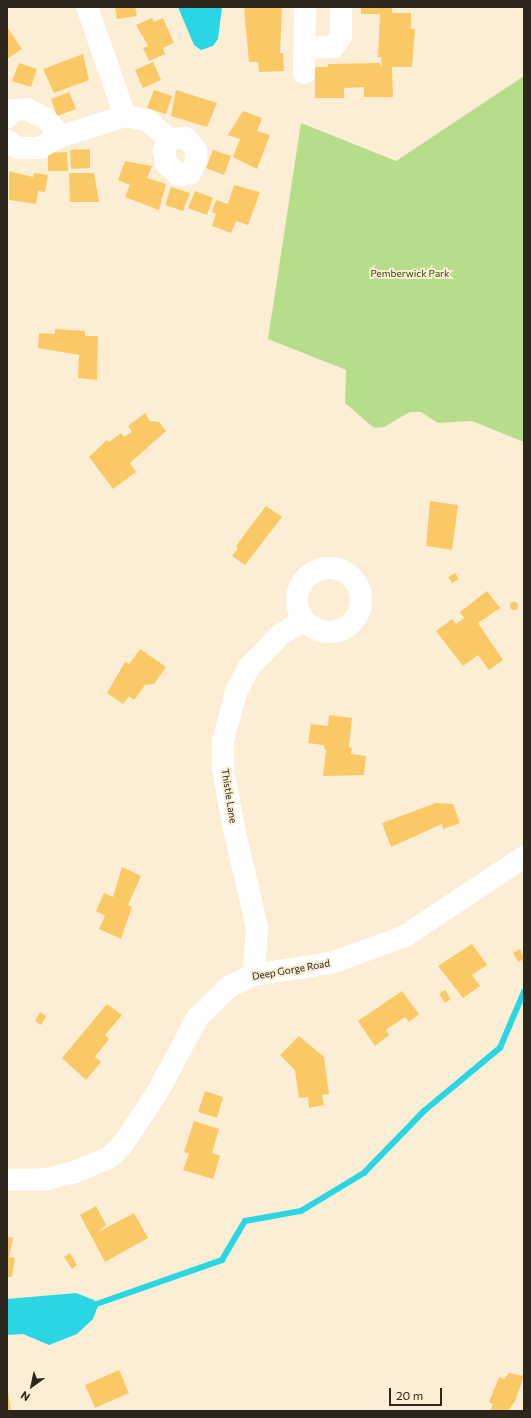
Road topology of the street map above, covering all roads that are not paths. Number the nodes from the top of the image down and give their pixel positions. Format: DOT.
graph roads {
  1 [pos="86,7"];
  2 [pos="305,7"];
  3 [pos="341,7"];
  4 [pos="305,48"];
  5 [pos="304,73"];
  6 [pos="125,116"];
  7 [pos="7,117"];
  8 [pos="56,138"];
  9 [pos="169,139"];
  10 [pos="7,140"];
  11 [pos="304,620"];
  12 [pos="524,857"];
  13 [pos="254,975"];
  14 [pos="7,1180"];
  1 -- 6 [label="street"];
  2 -- 4 [label="street"];
  3 -- 4 [label="street"];
  4 -- 5 [label="street"];
  6 -- 8 [label="street"];
  6 -- 9 [label="street"];
  7 -- 8 [label="street"];
  8 -- 10 [label="street"];
  11 -- 13 [label="street, Thistle Lane"];
  12 -- 13 [label="street, Deep Gorge Road"];
  13 -- 14 [label="street, Deep Gorge Road"];
}
